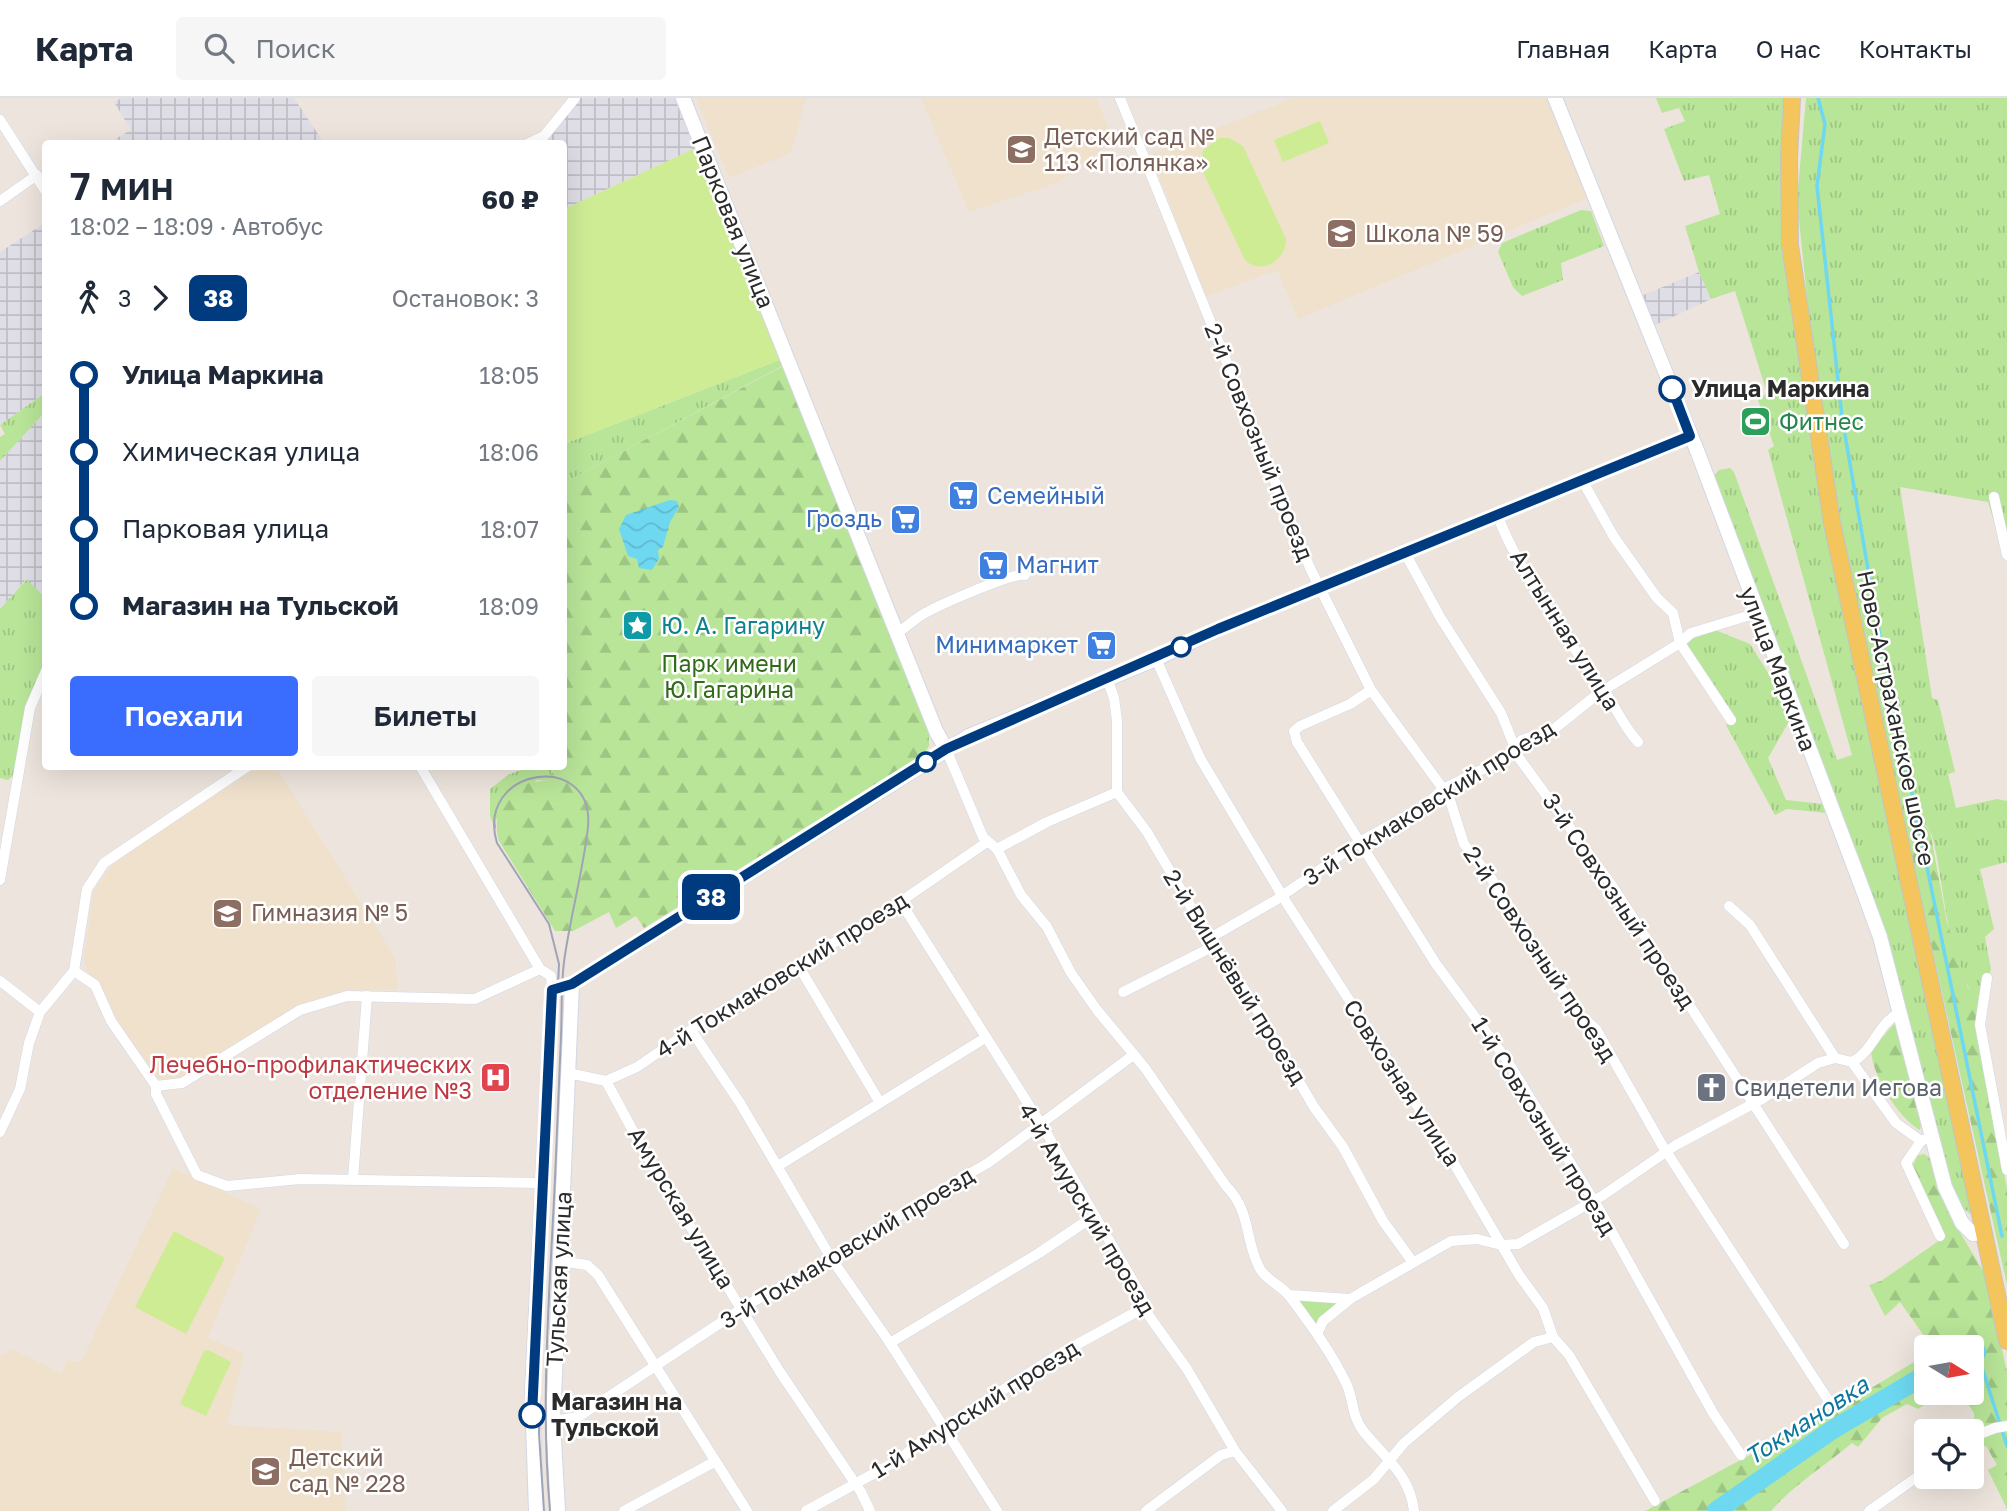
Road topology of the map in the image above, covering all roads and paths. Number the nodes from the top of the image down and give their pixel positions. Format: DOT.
graph roads {
  1 [pos="575,98"];
  2 [pos="682,98"];
  3 [pos="1121,98"];
  4 [pos="1555,98"];
  5 [pos="1792,98"];
  6 [pos="0,120"];
  7 [pos="536,140"];
  8 [pos="37,175"];
  9 [pos="42,184"];
  10 [pos="0,201"];
  11 [pos="1690,436"];
  12 [pos="1582,480"];
  13 [pos="1994,497"];
  14 [pos="1497,514"];
  15 [pos="1405,553"];
  16 [pos="2007,555"];
  17 [pos="1025,575"];
  18 [pos="1320,587"];
  19 [pos="1757,612"];
  20 [pos="898,632"];
  21 [pos="1680,643"];
  22 [pos="1156,659"];
  23 [pos="1107,678"];
  24 [pos="42,680"];
  25 [pos="1371,690"];
  26 [pos="1604,690"];
  27 [pos="1731,720"];
  28 [pos="1638,743"];
  29 [pos="1516,745"];
  30 [pos="946,749"];
  31 [pos="242,770"];
  32 [pos="422,770"];
  33 [pos="1443,789"];
  34 [pos="1117,792"];
  35 [pos="1360,841"];
  36 [pos="987,842"];
  37 [pos="997,849"];
  38 [pos="0,873"];
  39 [pos="0,880"];
  40 [pos="1282,894"];
  41 [pos="900,901"];
  42 [pos="1729,906"];
  43 [pos="1212,942"];
  44 [pos="798,965"];
  45 [pos="540,968"];
  46 [pos="74,971"];
  47 [pos="1987,978"];
  48 [pos="0,981"];
  49 [pos="572,984"];
  50 [pos="552,990"];
  51 [pos="1123,992"];
  52 [pos="367,996"];
  53 [pos="40,1013"];
  54 [pos="1899,1013"];
  55 [pos="691,1030"];
  56 [pos="985,1038"];
  57 [pos="1132,1056"];
  58 [pos="1835,1058"];
  59 [pos="1852,1062"];
  60 [pos="568,1073"];
  61 [pos="606,1081"];
  62 [pos="156,1086"];
  63 [pos="879,1101"];
  64 [pos="1755,1103"];
  65 [pos="1038,1124"];
  66 [pos="0,1132"];
  67 [pos="1925,1139"];
  68 [pos="1668,1151"];
  69 [pos="778,1166"];
  70 [pos="2007,1170"];
  71 [pos="353,1179"];
  72 [pos="542,1183"];
  73 [pos="1594,1200"];
  74 [pos="1094,1216"];
  75 [pos="1984,1233"];
  76 [pos="1940,1236"];
  77 [pos="1844,1244"];
  78 [pos="1502,1245"];
  79 [pos="831,1258"];
  80 [pos="560,1261"];
  81 [pos="1412,1261"];
  82 [pos="1290,1295"];
  83 [pos="1350,1299"];
  84 [pos="1145,1307"];
  85 [pos="742,1308"];
  86 [pos="1318,1332"];
  87 [pos="1553,1337"];
  88 [pos="2007,1341"];
  89 [pos="890,1343"];
  90 [pos="654,1366"];
  91 [pos="1832,1406"];
  92 [pos="553,1422"];
  93 [pos="2007,1426"];
  94 [pos="943,1429"];
  95 [pos="1984,1432"];
  96 [pos="1235,1451"];
  97 [pos="1741,1455"];
  98 [pos="1391,1459"];
  99 [pos="714,1462"];
  100 [pos="1914,1479"];
  101 [pos="855,1483"];
  102 [pos="1655,1501"];
  103 [pos="536,1511"];
  104 [pos="558,1511"];
  105 [pos="624,1511"];
  106 [pos="747,1511"];
  107 [pos="806,1511"];
  108 [pos="870,1511"];
  109 [pos="997,1511"];
  110 [pos="1146,1511"];
  111 [pos="1282,1511"];
  112 [pos="1332,1511"];
  113 [pos="1414,1511"];
  114 [pos="1869,1511"];
  1 -- 7 [label="street"];
  2 -- 20 [label="street, Парковая улица"];
  3 -- 18 [label="street, 2-й Совхозный проезд"];
  4 -- 11 [label="street, улица Маркина"];
  5 -- 75 [label="main road, Ново-Астраханское шоссе"];
  6 -- 8 [label="street"];
  8 -- 9 [label="street"];
  8 -- 10 [label="street"];
  11 -- 12 [label="street"];
  11 -- 19 [label="street, улица Маркина"];
  12 -- 14 [label="street"];
  12 -- 21 [label="street"];
  13 -- 16 [label="street"];
  14 -- 15 [label="street"];
  14 -- 26 [label="street, Алтынная улица"];
  15 -- 18 [label="street"];
  15 -- 29 [label="street, 3-й Совхозный проезд"];
  17 -- 20 [label="street"];
  18 -- 22 [label="street"];
  18 -- 25 [label="street, 2-й Совхозный проезд"];
  19 -- 21 [label="street, 3-й Токмаковский проезд"];
  19 -- 54 [label="street, улица Маркина"];
  20 -- 30 [label="street, Парковая улица"];
  21 -- 26 [label="street, 3-й Токмаковский проезд"];
  21 -- 27 [label="street"];
  22 -- 23 [label="street"];
  22 -- 40 [label="street, Совхозная улица"];
  23 -- 30 [label="street"];
  23 -- 34 [label="street"];
  24 -- 38 [label="street"];
  25 -- 33 [label="street, 2-й Совхозный проезд"];
  25 -- 35 [label="street, 1-й Совхозный проезд"];
  26 -- 28 [label="street, Алтынная улица"];
  26 -- 29 [label="street, 3-й Токмаковский проезд"];
  29 -- 33 [label="street, 3-й Токмаковский проезд"];
  29 -- 64 [label="street, 3-й Совхозный проезд"];
  30 -- 36 [label="street, Парковая улица"];
  30 -- 49 [label="street"];
  31 -- 46 [label="street"];
  32 -- 45 [label="street"];
  33 -- 35 [label="street, 3-й Токмаковский проезд"];
  33 -- 68 [label="street, 2-й Совхозный проезд"];
  34 -- 37 [label="street"];
  34 -- 43 [label="street, 2-й Вишнёвый проезд"];
  35 -- 40 [label="street, 3-й Токмаковский проезд"];
  35 -- 73 [label="street, 1-й Совхозный проезд"];
  36 -- 37 [label="street"];
  36 -- 41 [label="street, 4-й Токмаковский проезд"];
  37 -- 57 [label="street"];
  38 -- 39 [label="street"];
  40 -- 43 [label="street, 3-й Токмаковский проезд"];
  40 -- 78 [label="street, Совхозная улица"];
  41 -- 44 [label="street, 4-й Токмаковский проезд"];
  41 -- 56 [label="street, 4-й Амурский проезд"];
  42 -- 58 [label="street"];
  43 -- 51 [label="street, 3-й Токмаковский проезд"];
  43 -- 81 [label="street, 2-й Вишнёвый проезд"];
  44 -- 55 [label="street, 4-й Токмаковский проезд"];
  44 -- 63 [label="street"];
  45 -- 50 [label="street"];
  45 -- 52 [label="street"];
  46 -- 53 [label="street"];
  46 -- 62 [label="street"];
  47 -- 70 [label="street"];
  48 -- 53 [label="street"];
  49 -- 50 [label="street"];
  49 -- 60 [label="street, Тульская улица"];
  50 -- 72 [label="street, Тульская улица"];
  52 -- 62 [label="street"];
  52 -- 71 [label="street"];
  53 -- 66 [label="street"];
  54 -- 59 [label="street"];
  54 -- 67 [label="street, улица Маркина"];
  55 -- 61 [label="street, 4-й Токмаковский проезд"];
  55 -- 69 [label="street"];
  56 -- 63 [label="street"];
  56 -- 65 [label="street, 4-й Амурский проезд"];
  57 -- 65 [label="street, 3-й Токмаковский проезд"];
  57 -- 82 [label="street"];
  58 -- 59 [label="street"];
  58 -- 64 [label="street"];
  59 -- 67 [label="street"];
  60 -- 61 [label="street"];
  60 -- 80 [label="street, Тульская улица"];
  61 -- 85 [label="street, Амурская улица"];
  62 -- 71 [label="street"];
  63 -- 69 [label="street"];
  64 -- 68 [label="street"];
  64 -- 77 [label="street, 3-й Совхозный проезд"];
  65 -- 74 [label="street, 4-й Амурский проезд"];
  65 -- 79 [label="street, 3-й Токмаковский проезд"];
  67 -- 75 [label="street, улица Маркина"];
  67 -- 76 [label="street"];
  68 -- 73 [label="street"];
  68 -- 91 [label="street, 2-й Совхозный проезд"];
  69 -- 79 [label="street"];
  71 -- 72 [label="street"];
  72 -- 103 [label="street, Тульская улица"];
  73 -- 78 [label="street"];
  73 -- 97 [label="street, 1-й Совхозный проезд"];
  74 -- 84 [label="street, 4-й Амурский проезд"];
  74 -- 89 [label="street"];
  75 -- 88 [label="main road, Ново-Астраханское шоссе"];
  78 -- 81 [label="street"];
  78 -- 87 [label="street, Совхозная улица"];
  79 -- 85 [label="street, 3-й Токмаковский проезд"];
  79 -- 89 [label="street"];
  80 -- 90 [label="street"];
  80 -- 92 [label="street, Тульская улица"];
  81 -- 83 [label="street"];
  82 -- 83 [label="street"];
  82 -- 86 [label="street"];
  83 -- 86 [label="street"];
  84 -- 94 [label="street, 1-й Амурский проезд"];
  84 -- 96 [label="street, 4-й Амурский проезд"];
  85 -- 90 [label="street, 3-й Токмаковский проезд"];
  85 -- 101 [label="street, Амурская улица"];
  86 -- 98 [label="street"];
  87 -- 98 [label="street"];
  87 -- 102 [label="street, Совхозная улица"];
  89 -- 94 [label="street"];
  90 -- 92 [label="street, 3-й Токмаковский проезд"];
  90 -- 99 [label="street"];
  92 -- 104 [label="street, Тульская улица"];
  93 -- 95 [label="street"];
  94 -- 101 [label="street, 1-й Амурский проезд"];
  94 -- 109 [label="street"];
  96 -- 110 [label="street"];
  96 -- 111 [label="street, 4-й Амурский проезд"];
  98 -- 112 [label="street"];
  98 -- 113 [label="street"];
  99 -- 105 [label="street"];
  99 -- 106 [label="street"];
  100 -- 114 [label="street"];
  101 -- 107 [label="street, 1-й Амурский проезд"];
  101 -- 108 [label="street, Амурская улица"];
}
